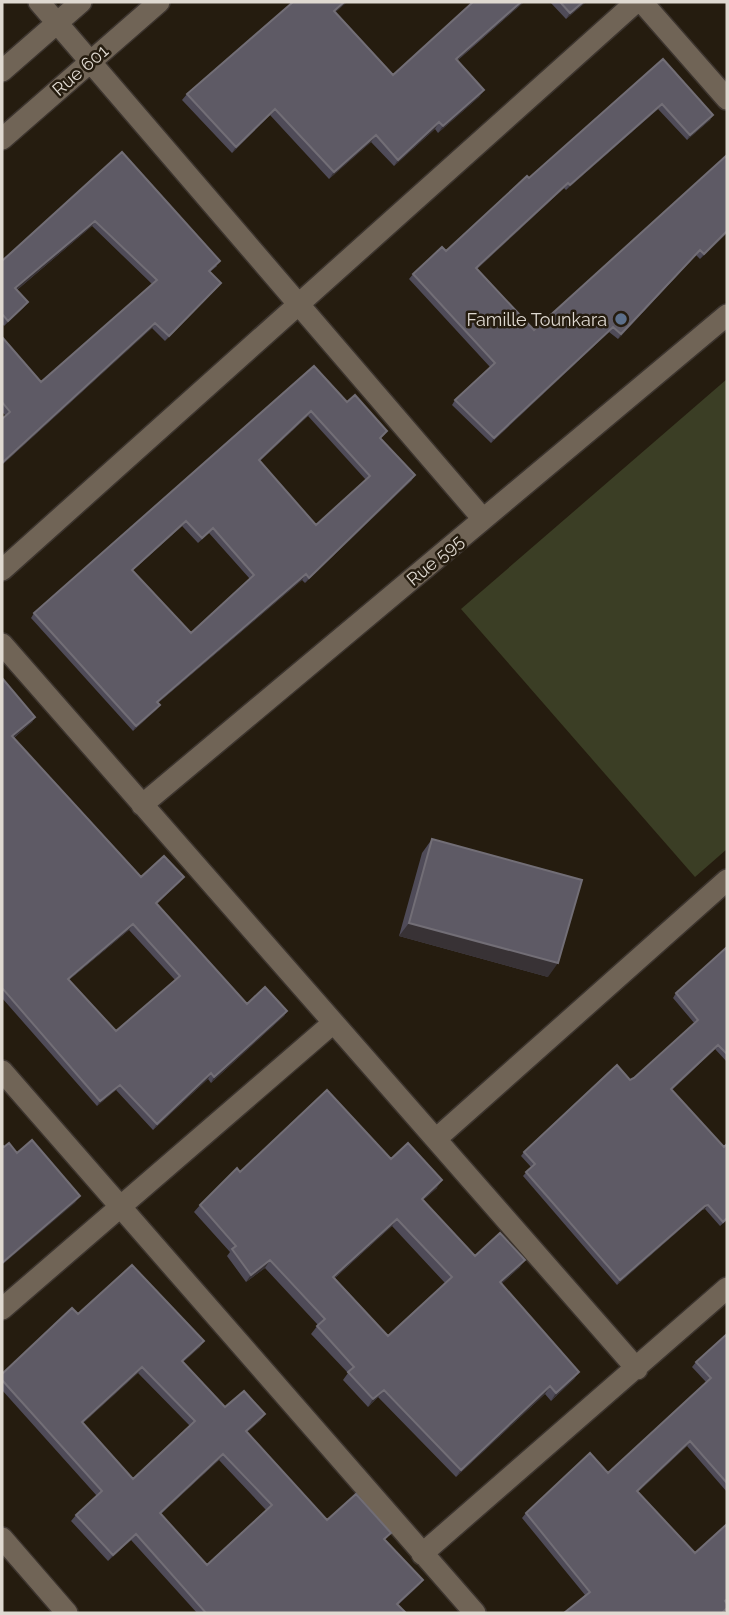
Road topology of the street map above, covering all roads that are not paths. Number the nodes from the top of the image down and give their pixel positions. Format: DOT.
graph roads {
  1 [pos="39,2"];
  2 [pos="81,2"];
  3 [pos="159,2"];
  4 [pos="636,2"];
  5 [pos="642,2"];
  6 [pos="57,23"];
  7 [pos="90,62"];
  8 [pos="2,71"];
  9 [pos="727,99"];
  10 [pos="2,139"];
  11 [pos="299,305"];
  12 [pos="727,315"];
  13 [pos="483,519"];
  14 [pos="2,570"];
  15 [pos="2,644"];
  16 [pos="142,805"];
  17 [pos="727,880"];
  18 [pos="333,1023"];
  19 [pos="2,1071"];
  20 [pos="436,1139"];
  21 [pos="120,1207"];
  22 [pos="727,1288"];
  23 [pos="2,1309"];
  24 [pos="637,1369"];
  25 [pos="2,1538"];
  26 [pos="422,1554"];
  27 [pos="67,1613"];
  28 [pos="475,1613"];
  1 -- 6 [label="street"];
  2 -- 6 [label="street"];
  3 -- 7 [label="street, Rue 601"];
  4 -- 11 [label="street"];
  5 -- 9 [label="street"];
  6 -- 7 [label="street"];
  6 -- 8 [label="street"];
  7 -- 10 [label="street, Rue 601"];
  7 -- 11 [label="street"];
  11 -- 13 [label="street"];
  11 -- 14 [label="street"];
  12 -- 13 [label="street, Rue 595"];
  13 -- 16 [label="street, Rue 595"];
  15 -- 16 [label="street"];
  16 -- 18 [label="street"];
  17 -- 20 [label="street"];
  18 -- 20 [label="street"];
  18 -- 21 [label="street"];
  19 -- 21 [label="street"];
  20 -- 24 [label="street"];
  21 -- 23 [label="street"];
  21 -- 26 [label="street"];
  22 -- 24 [label="street"];
  24 -- 26 [label="street"];
  25 -- 27 [label="street"];
  26 -- 28 [label="street"];
}
